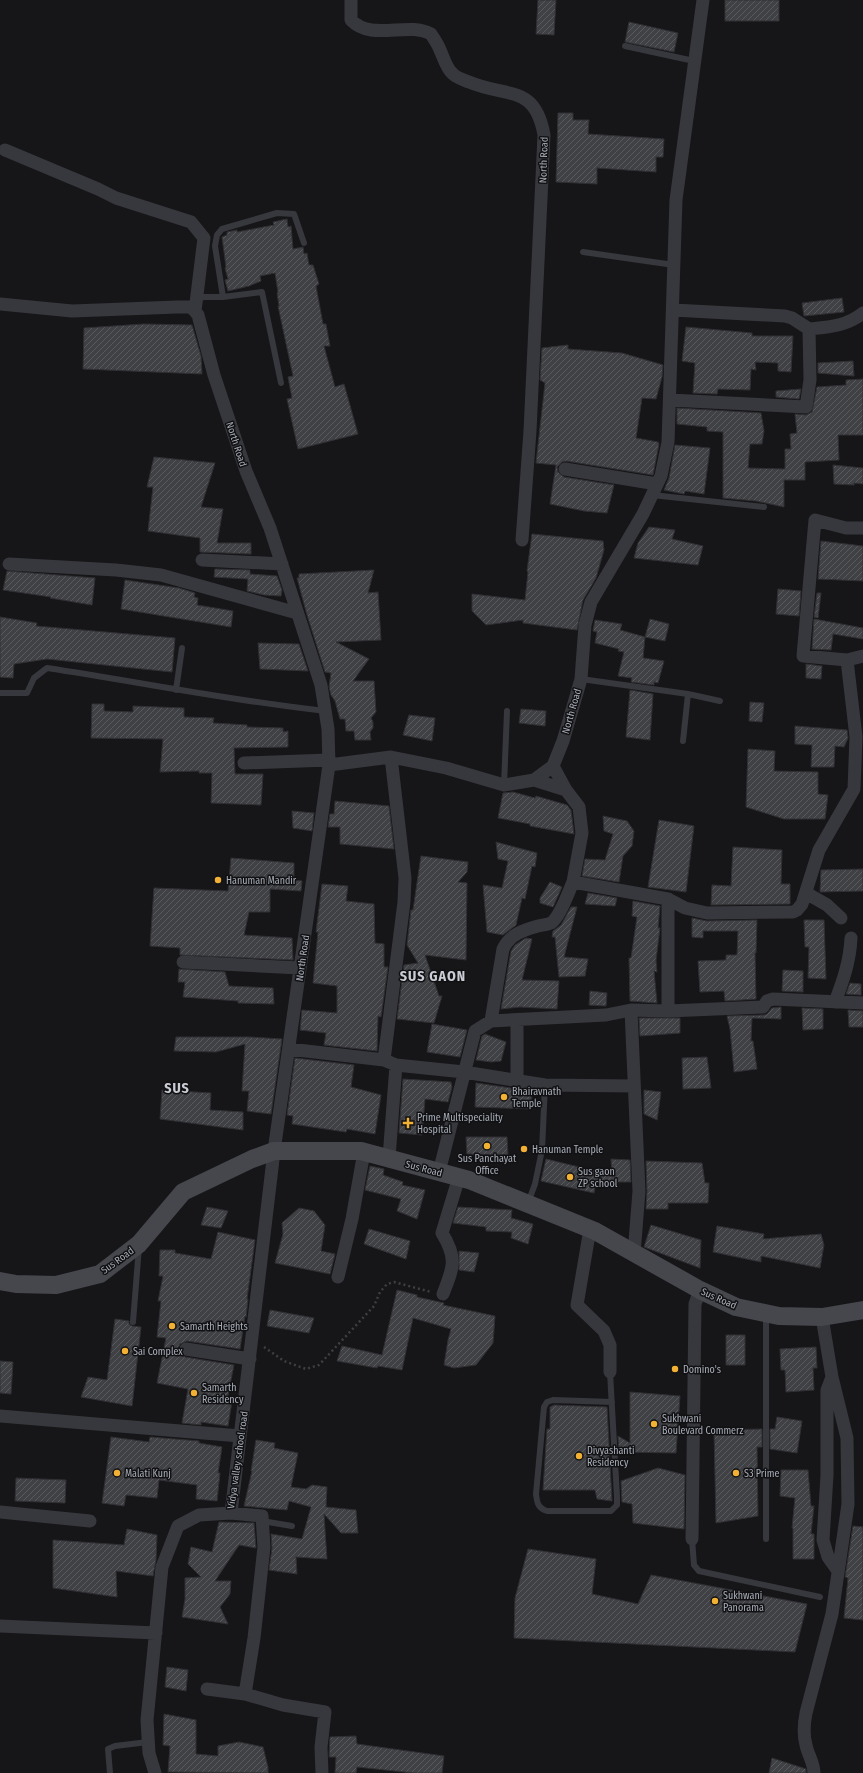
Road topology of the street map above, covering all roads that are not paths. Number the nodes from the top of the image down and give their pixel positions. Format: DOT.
graph roads {
  1 [pos="351,0"];
  2 [pos="703,0"];
  3 [pos="625,46"];
  4 [pos="694,61"];
  5 [pos="5,150"];
  6 [pos="304,243"];
  7 [pos="584,252"];
  8 [pos="674,265"];
  9 [pos="223,297"];
  10 [pos="0,304"];
  11 [pos="196,305"];
  12 [pos="672,310"];
  13 [pos="863,313"];
  14 [pos="809,329"];
  15 [pos="281,383"];
  16 [pos="670,400"];
  17 [pos="565,469"];
  18 [pos="654,490"];
  19 [pos="764,507"];
  20 [pos="863,528"];
  21 [pos="522,540"];
  22 [pos="202,560"];
  23 [pos="9,564"];
  24 [pos="282,564"];
  25 [pos="297,612"];
  26 [pos="182,648"];
  27 [pos="863,656"];
  28 [pos="847,660"];
  29 [pos="581,679"];
  30 [pos="176,690"];
  31 [pos="0,692"];
  32 [pos="688,694"];
  33 [pos="720,701"];
  34 [pos="326,711"];
  35 [pos="507,711"];
  36 [pos="683,742"];
  37 [pos="391,757"];
  38 [pos="244,763"];
  39 [pos="329,763"];
  40 [pos="553,766"];
  41 [pos="534,780"];
  42 [pos="504,785"];
  43 [pos="566,790"];
  44 [pos="574,882"];
  45 [pos="806,893"];
  46 [pos="668,899"];
  47 [pos="841,918"];
  48 [pos="851,938"];
  49 [pos="183,962"];
  50 [pos="300,968"];
  51 [pos="835,1002"];
  52 [pos="863,1003"];
  53 [pos="631,1010"];
  54 [pos="668,1011"];
  55 [pos="517,1020"];
  56 [pos="490,1021"];
  57 [pos="289,1049"];
  58 [pos="390,1062"];
  59 [pos="464,1072"];
  60 [pos="517,1080"];
  61 [pos="545,1085"];
  62 [pos="634,1086"];
  63 [pos="274,1151"];
  64 [pos="364,1152"];
  65 [pos="389,1158"];
  66 [pos="439,1172"];
  67 [pos="459,1177"];
  68 [pos="528,1204"];
  69 [pos="590,1228"];
  70 [pos="139,1244"];
  71 [pos="634,1254"];
  72 [pos="338,1277"];
  73 [pos="0,1281"];
  74 [pos="700,1290"];
  75 [pos="443,1294"];
  76 [pos="863,1310"];
  77 [pos="766,1313"];
  78 [pos="822,1317"];
  79 [pos="133,1322"];
  80 [pos="186,1350"];
  81 [pos="250,1359"];
  82 [pos="610,1372"];
  83 [pos="832,1377"];
  84 [pos="612,1402"];
  85 [pos="0,1416"];
  86 [pos="240,1436"];
  87 [pos="0,1512"];
  88 [pos="231,1513"];
  89 [pos="90,1521"];
  90 [pos="262,1521"];
  91 [pos="292,1526"];
  92 [pos="692,1539"];
  93 [pos="766,1539"];
  94 [pos="838,1571"];
  95 [pos="820,1597"];
  96 [pos="0,1626"];
  97 [pos="156,1633"];
  98 [pos="207,1689"];
  99 [pos="245,1694"];
  100 [pos="148,1742"];
  101 [pos="110,1773"];
  102 [pos="155,1773"];
  103 [pos="322,1773"];
  104 [pos="814,1773"];
  1 -- 21 [label="street, North Road"];
  2 -- 4 [label="street, North Road"];
  3 -- 4 [label="lane"];
  4 -- 8 [label="street, North Road"];
  5 -- 11 [label="street"];
  6 -- 9 [label="lane"];
  7 -- 8 [label="lane"];
  8 -- 12 [label="street, North Road"];
  9 -- 11 [label="lane"];
  9 -- 15 [label="lane"];
  10 -- 11 [label="street"];
  11 -- 24 [label="street, North Road"];
  12 -- 14 [label="street"];
  12 -- 16 [label="street, North Road"];
  13 -- 14 [label="street"];
  14 -- 16 [label="street"];
  16 -- 18 [label="street, North Road"];
  17 -- 18 [label="street"];
  18 -- 19 [label="lane"];
  18 -- 29 [label="street, North Road"];
  20 -- 28 [label="street"];
  22 -- 24 [label="street"];
  23 -- 25 [label="street"];
  24 -- 25 [label="street, North Road"];
  25 -- 34 [label="street, North Road"];
  26 -- 30 [label="lane"];
  27 -- 28 [label="street"];
  28 -- 45 [label="street"];
  29 -- 32 [label="lane"];
  29 -- 40 [label="street, North Road"];
  30 -- 31 [label="lane"];
  30 -- 34 [label="lane"];
  32 -- 33 [label="lane"];
  32 -- 36 [label="lane"];
  34 -- 39 [label="street, North Road"];
  35 -- 42 [label="lane"];
  37 -- 39 [label="street"];
  37 -- 42 [label="street"];
  37 -- 58 [label="street"];
  38 -- 39 [label="street"];
  39 -- 50 [label="street, North Road"];
  40 -- 41 [label="street"];
  40 -- 43 [label="street"];
  41 -- 42 [label="street"];
  41 -- 43 [label="street"];
  43 -- 44 [label="street"];
  44 -- 46 [label="street"];
  44 -- 56 [label="street"];
  45 -- 46 [label="street"];
  45 -- 47 [label="street"];
  46 -- 54 [label="street"];
  48 -- 51 [label="street"];
  49 -- 50 [label="street"];
  50 -- 57 [label="street, North Road"];
  51 -- 52 [label="street"];
  51 -- 54 [label="street"];
  53 -- 54 [label="street"];
  53 -- 55 [label="street"];
  53 -- 62 [label="street"];
  55 -- 56 [label="street"];
  55 -- 60 [label="street"];
  56 -- 59 [label="street"];
  57 -- 58 [label="street"];
  57 -- 63 [label="street, North Road"];
  58 -- 59 [label="street"];
  58 -- 65 [label="street"];
  59 -- 60 [label="street"];
  59 -- 66 [label="street"];
  60 -- 61 [label="street"];
  61 -- 62 [label="street"];
  61 -- 68 [label="lane"];
  62 -- 71 [label="street"];
  63 -- 64 [label="main road, Sus Road"];
  63 -- 70 [label="main road, Sus Road"];
  63 -- 81 [label="street, Vidya valley school road"];
  64 -- 65 [label="main road, Sus Road"];
  64 -- 72 [label="street"];
  65 -- 66 [label="main road, Sus Road"];
  66 -- 67 [label="main road, Sus Road"];
  67 -- 68 [label="main road, Sus Road"];
  67 -- 75 [label="street"];
  68 -- 69 [label="main road, Sus Road"];
  69 -- 71 [label="main road, Sus Road"];
  69 -- 82 [label="street"];
  70 -- 73 [label="main road, Sus Road"];
  70 -- 79 [label="lane"];
  71 -- 74 [label="main road, Sus Road"];
  74 -- 77 [label="main road, Sus Road"];
  74 -- 92 [label="street"];
  76 -- 78 [label="main road, Sus Road"];
  77 -- 78 [label="main road, Sus Road"];
  77 -- 93 [label="lane"];
  78 -- 83 [label="street"];
  80 -- 81 [label="street"];
  81 -- 86 [label="street, Vidya valley school road"];
  82 -- 84 [label="lane"];
  83 -- 94 [label="street"];
  83 -- 94 [label="street"];
  84 -- 84 [label="lane"];
  85 -- 86 [label="street"];
  86 -- 88 [label="street, Vidya valley school road"];
  87 -- 89 [label="street"];
  88 -- 90 [label="street"];
  88 -- 97 [label="street, Vidya valley school road"];
  90 -- 91 [label="lane"];
  90 -- 99 [label="street"];
  92 -- 95 [label="lane"];
  94 -- 104 [label="street"];
  96 -- 97 [label="street"];
  97 -- 100 [label="street, Vidya valley school road"];
  98 -- 99 [label="street"];
  99 -- 103 [label="street"];
  100 -- 101 [label="lane"];
  100 -- 102 [label="street, Vidya valley school road"];
}
